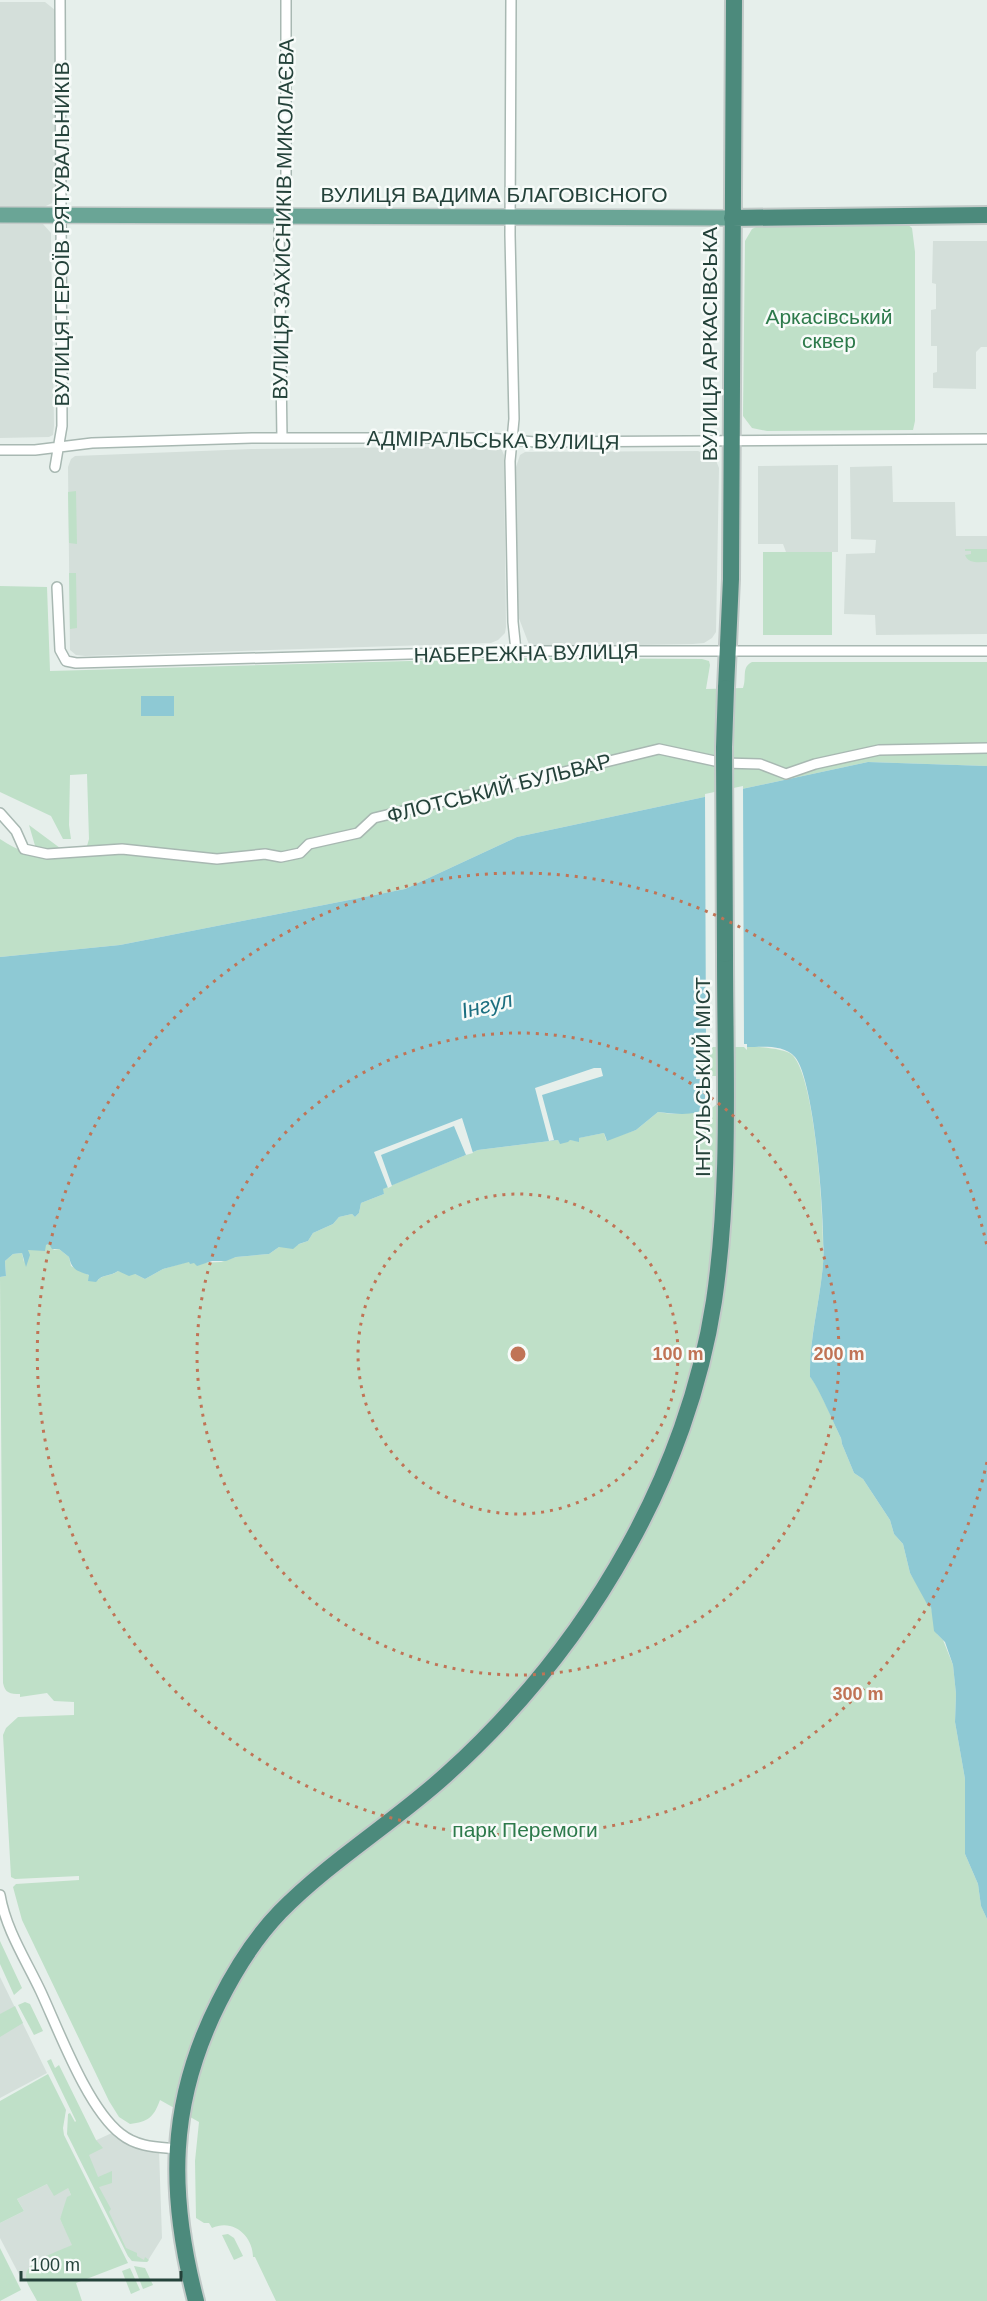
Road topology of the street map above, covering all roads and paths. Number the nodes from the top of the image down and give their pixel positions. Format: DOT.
graph roads {
  1 [pos="60,0"];
  2 [pos="286,0"];
  3 [pos="511,0"];
  4 [pos="734,0"];
  5 [pos="0,215"];
  6 [pos="987,215"];
  7 [pos="62,216"];
  8 [pos="280,216"];
  9 [pos="510,218"];
  10 [pos="732,218"];
  11 [pos="282,438"];
  12 [pos="987,439"];
  13 [pos="511,441"];
  14 [pos="732,441"];
  15 [pos="59,447"];
  16 [pos="0,450"];
  17 [pos="56,467"];
  18 [pos="57,587"];
  19 [pos="727,650"];
  20 [pos="516,651"];
  21 [pos="987,651"];
  22 [pos="726,688"];
  23 [pos="987,748"];
  24 [pos="0,813"];
  25 [pos="0,1895"];
  26 [pos="177,2149"];
  27 [pos="196,2301"];
  1 -- 7 [label="street, ВУЛИЦЯ ГЕРОЇВ РЯТУВАЛЬНИКІВ"];
  2 -- 8 [label="street, ВУЛИЦЯ ЗАХИСНИКІВ МИКОЛАЄВА"];
  3 -- 9 [label="street"];
  4 -- 10 [label="highway, ВУЛИЦЯ АРКАСІВСЬКА"];
  5 -- 7 [label="main road, ВУЛИЦЯ ВАДИМА БЛАГОВІСНОГО"];
  6 -- 10 [label="highway, ВУЛИЦЯ ВАДИМА БЛАГОВІСНОГО"];
  7 -- 8 [label="main road, ВУЛИЦЯ ВАДИМА БЛАГОВІСНОГО"];
  7 -- 15 [label="street, ВУЛИЦЯ ГЕРОЇВ РЯТУВАЛЬНИКІВ"];
  8 -- 9 [label="main road, ВУЛИЦЯ ВАДИМА БЛАГОВІСНОГО"];
  8 -- 11 [label="street, ВУЛИЦЯ ЗАХИСНИКІВ МИКОЛАЄВА"];
  9 -- 10 [label="main road, ВУЛИЦЯ ВАДИМА БЛАГОВІСНОГО"];
  9 -- 13 [label="street"];
  10 -- 14 [label="highway, ВУЛИЦЯ АРКАСІВСЬКА"];
  11 -- 13 [label="street, АДМІРАЛЬСЬКА ВУЛИЦЯ"];
  11 -- 15 [label="street, АДМІРАЛЬСЬКА ВУЛИЦЯ"];
  12 -- 14 [label="street, АДМІРАЛЬСЬКА ВУЛИЦЯ"];
  13 -- 14 [label="street, АДМІРАЛЬСЬКА ВУЛИЦЯ"];
  13 -- 20 [label="street"];
  14 -- 19 [label="highway, ВУЛИЦЯ АРКАСІВСЬКА"];
  15 -- 16 [label="street, АДМІРАЛЬСЬКА ВУЛИЦЯ"];
  15 -- 17 [label="street, ВУЛИЦЯ ГЕРОЇВ РЯТУВАЛЬНИКІВ"];
  18 -- 20 [label="street, НАБЕРЕЖНА ВУЛИЦЯ"];
  19 -- 20 [label="street, НАБЕРЕЖНА ВУЛИЦЯ"];
  19 -- 21 [label="street, НАБЕРЕЖНА ВУЛИЦЯ"];
  19 -- 22 [label="highway, ВУЛИЦЯ АРКАСІВСЬКА"];
  22 -- 26 [label="highway, ІНГУЛЬСЬКИЙ МІСТ, bridge"];
  23 -- 24 [label="street, ФЛОТСЬКИЙ БУЛЬВАР"];
  25 -- 26 [label="street"];
  26 -- 27 [label="highway, ІНГУЛЬСЬКИЙ МІСТ"];
}
